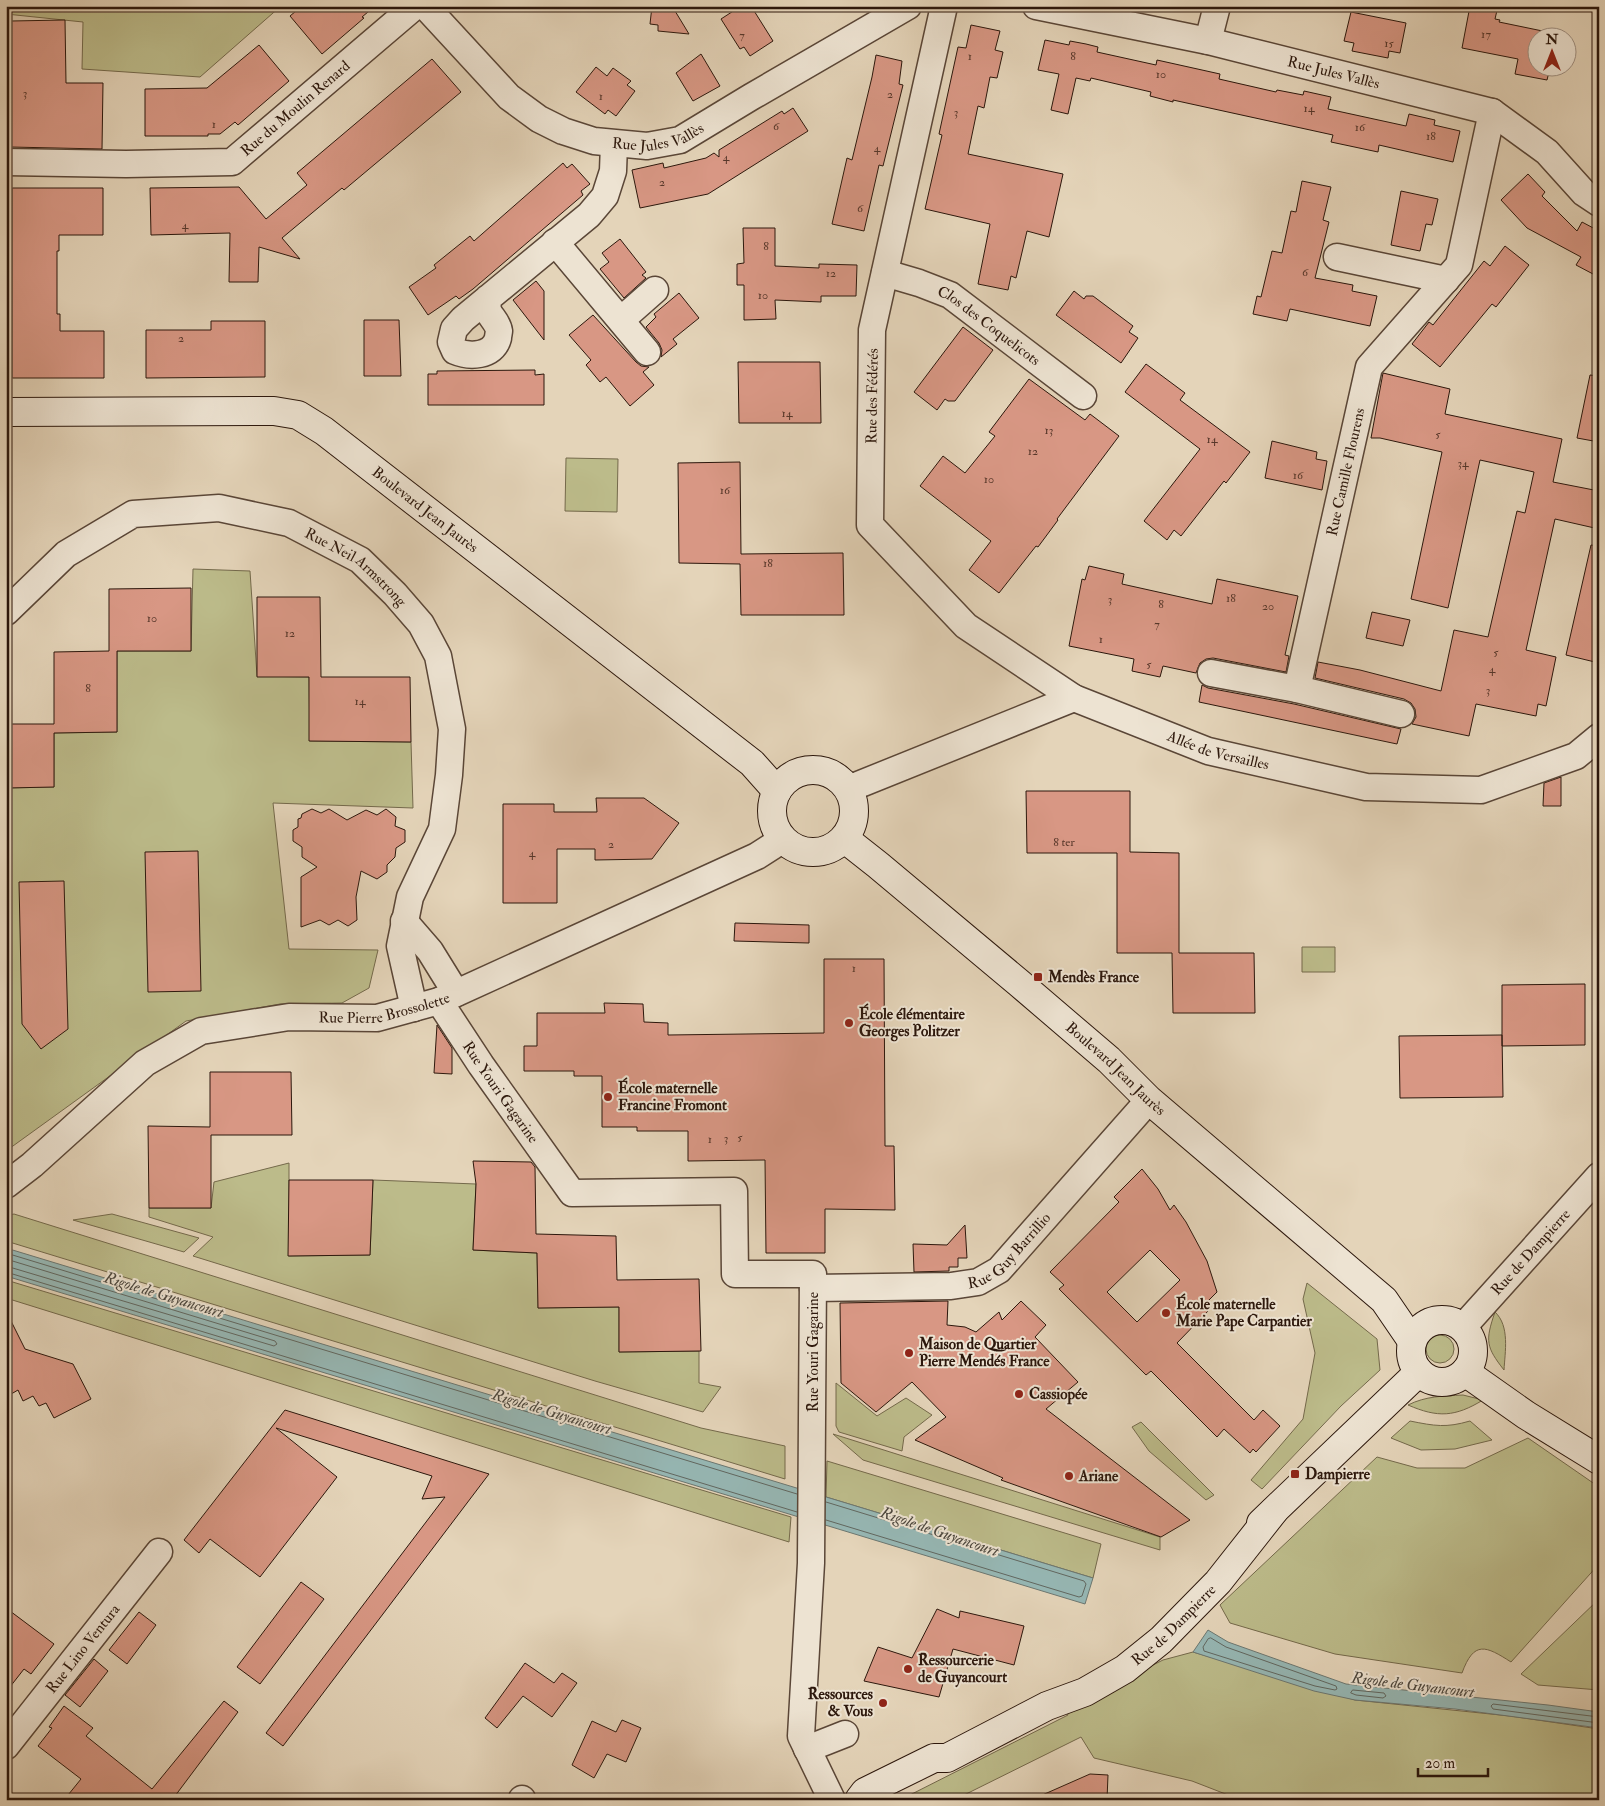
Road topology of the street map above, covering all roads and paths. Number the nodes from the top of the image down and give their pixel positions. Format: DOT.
graph roads {
  1 [pos="415,6"];
  2 [pos="425,6"];
  3 [pos="908,6"];
  4 [pos="944,6"];
  5 [pos="1036,6"];
  6 [pos="1217,6"];
  7 [pos="1208,41"];
  8 [pos="1492,112"];
  9 [pos="614,144"];
  10 [pos="6,162"];
  11 [pos="1599,203"];
  12 [pos="555,242"];
  13 [pos="1337,257"];
  14 [pos="885,273"];
  15 [pos="1446,280"];
  16 [pos="655,290"];
  17 [pos="488,298"];
  18 [pos="621,320"];
  19 [pos="647,352"];
  20 [pos="1082,396"];
  21 [pos="6,412"];
  22 [pos="6,612"];
  23 [pos="1211,673"];
  24 [pos="1297,690"];
  25 [pos="1074,698"];
  26 [pos="1401,714"];
  27 [pos="1599,737"];
  28 [pos="848,789"];
  29 [pos="777,790"];
  30 [pos="844,839"];
  31 [pos="782,840"];
  32 [pos="404,921"];
  33 [pos="447,997"];
  34 [pos="414,1008"];
  35 [pos="1149,1100"];
  36 [pos="1599,1176"];
  37 [pos="6,1185"];
  38 [pos="813,1288"];
  39 [pos="1384,1300"];
  40 [pos="1434,1320"];
  41 [pos="1463,1327"];
  42 [pos="1412,1341"];
  43 [pos="1419,1372"];
  44 [pos="1465,1372"];
  45 [pos="1597,1458"];
  46 [pos="159,1552"];
  47 [pos="844,1734"];
  48 [pos="6,1746"];
  49 [pos="807,1749"];
  50 [pos="947,1758"];
  51 [pos="832,1800"];
  52 [pos="859,1800"];
  53 [pos="888,1800"];
  1 -- 10 [label="street, Rue du Moulin Renard"];
  2 -- 9 [label="street, Rue Jules Vallès"];
  3 -- 9 [label="street, Rue Jules Vallès"];
  4 -- 14 [label="street, Rue des Fédérés"];
  5 -- 7 [label="street, Rue Jules Vallès"];
  6 -- 7 [label="street"];
  7 -- 8 [label="street, Rue Jules Vallès"];
  8 -- 11 [label="street, Rue Jules Vallès"];
  8 -- 15 [label="street, Rue Camille Flourens"];
  9 -- 12 [label="street"];
  12 -- 17 [label="street"];
  12 -- 18 [label="street"];
  13 -- 15 [label="street"];
  14 -- 20 [label="street, Clos des Coquelicots"];
  14 -- 25 [label="street, Rue des Fédérés"];
  15 -- 24 [label="street, Rue Camille Flourens"];
  16 -- 18 [label="street"];
  18 -- 19 [label="street"];
  21 -- 29 [label="street, Boulevard Jean Jaurès"];
  22 -- 32 [label="street, Rue Neil Armstrong"];
  23 -- 24 [label="street"];
  24 -- 26 [label="street"];
  25 -- 27 [label="street, Allée de Versailles"];
  25 -- 28 [label="street"];
  28 -- 29 [label="street"];
  28 -- 30 [label="street"];
  29 -- 31 [label="street"];
  30 -- 31 [label="street"];
  30 -- 35 [label="street, Boulevard Jean Jaurès"];
  31 -- 33 [label="street, Rue Pierre Brossolette"];
  32 -- 33 [label="street"];
  32 -- 34 [label="street, Rue Neil Armstrong"];
  33 -- 34 [label="street, Rue Pierre Brossolette"];
  33 -- 38 [label="street, Rue Youri Gagarine"];
  34 -- 37 [label="street, Rue Pierre Brossolette"];
  35 -- 38 [label="street, Rue Guy Barrillio"];
  35 -- 39 [label="street, Boulevard Jean Jaurès"];
  36 -- 41 [label="street, Rue de Dampierre"];
  38 -- 49 [label="street, Rue Youri Gagarine"];
  39 -- 40 [label="street, Boulevard Jean Jaurès"];
  39 -- 42 [label="street, Boulevard Jean Jaurès"];
  40 -- 41 [label="street"];
  40 -- 42 [label="street"];
  41 -- 44 [label="street"];
  42 -- 43 [label="street"];
  43 -- 44 [label="street"];
  43 -- 50 [label="street, Rue de Dampierre"];
  44 -- 45 [label="street"];
  46 -- 48 [label="street, Rue Lino Ventura"];
  47 -- 49 [label="street"];
  49 -- 51 [label="street, Rue Youri Gagarine"];
  50 -- 52 [label="street, Rue de Dampierre"];
  50 -- 53 [label="street, Rue de Dampierre"];
}
